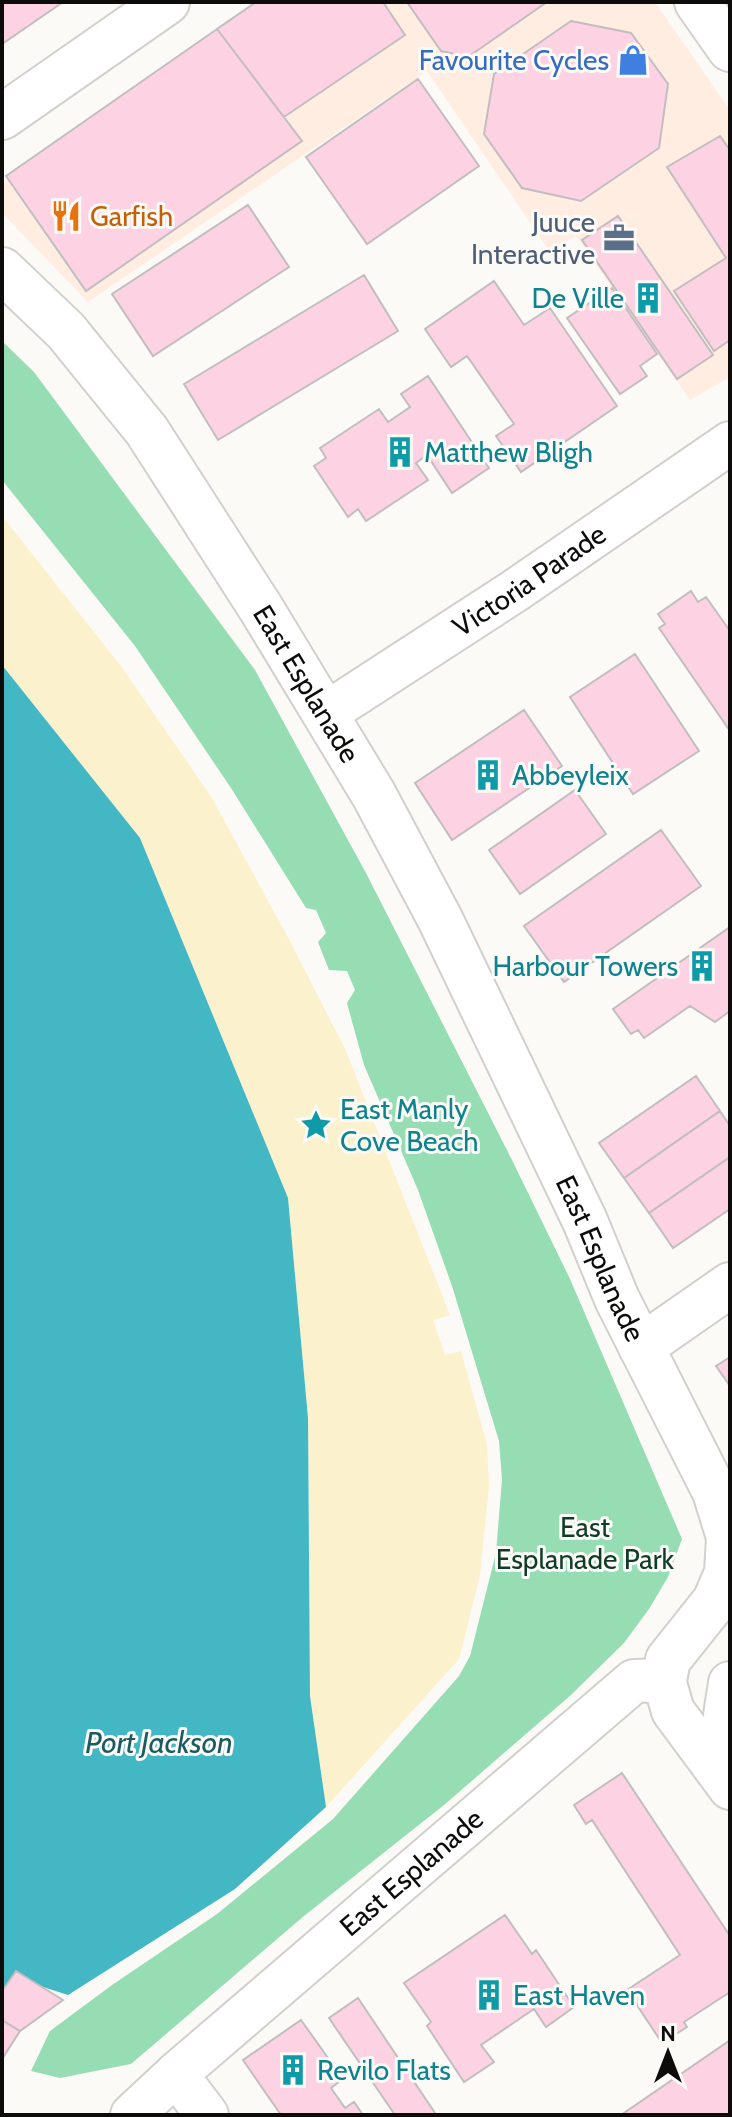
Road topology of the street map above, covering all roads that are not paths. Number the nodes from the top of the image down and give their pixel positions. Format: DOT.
graph roads {
  1 [pos="167,2"];
  2 [pos="697,2"];
  3 [pos="730,49"];
  4 [pos="2,117"];
  5 [pos="2,270"];
  6 [pos="730,443"];
  7 [pos="325,714"];
  8 [pos="730,1285"];
  9 [pos="641,1347"];
  10 [pos="730,1538"];
  11 [pos="664,1680"];
  12 [pos="730,1683"];
  13 [pos="723,1778"];
  14 [pos="176,2074"];
  15 [pos="132,2115"];
  16 [pos="207,2115"];
  1 -- 4 [label="street"];
  2 -- 3 [label="street"];
  5 -- 7 [label="street, East Esplanade"];
  6 -- 7 [label="street, Victoria Parade"];
  7 -- 9 [label="street, East Esplanade"];
  8 -- 9 [label="street"];
  9 -- 10 [label="street, East Esplanade"];
  10 -- 11 [label="street, East Esplanade"];
  11 -- 13 [label="street"];
  11 -- 14 [label="street, East Esplanade"];
  12 -- 13 [label="street"];
  14 -- 15 [label="street, East Esplanade"];
  14 -- 16 [label="street"];
}
